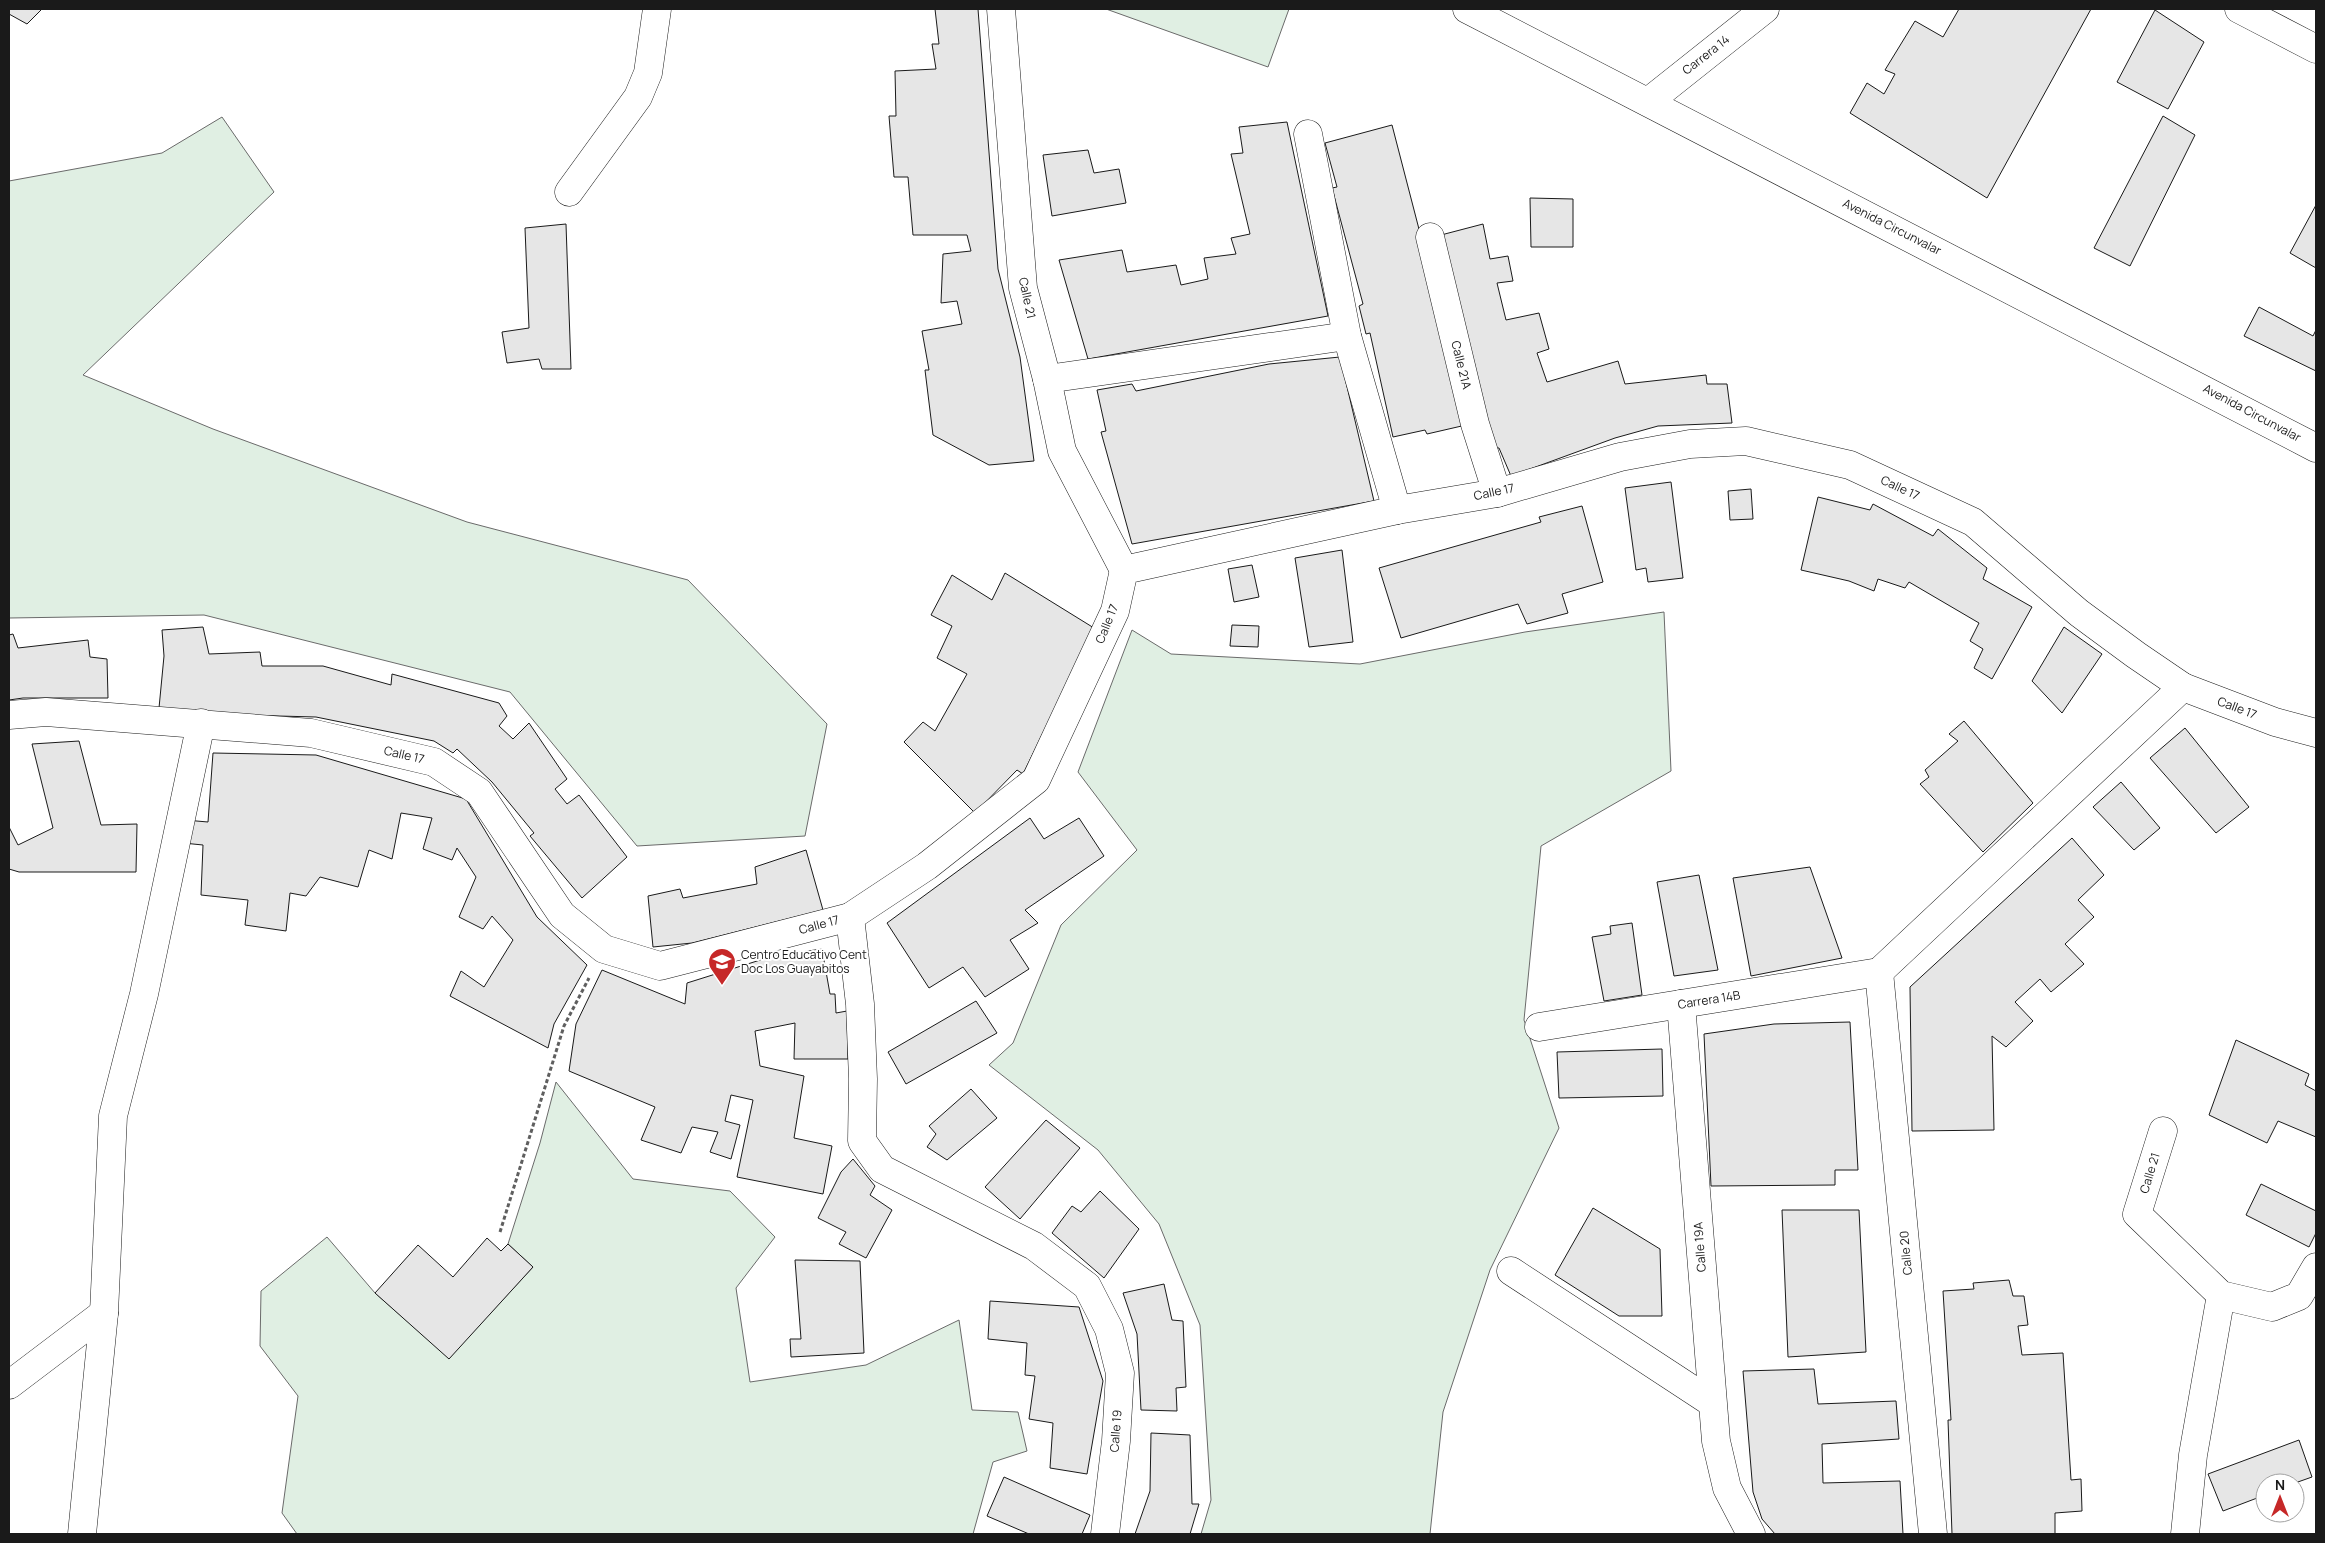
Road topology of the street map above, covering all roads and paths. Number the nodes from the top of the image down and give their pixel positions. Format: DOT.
graph roads {
  1 [pos="657,9"];
  2 [pos="1001,9"];
  3 [pos="1467,9"];
  4 [pos="1765,9"];
  5 [pos="2240,9"];
  6 [pos="2316,49"];
  7 [pos="1648,102"];
  8 [pos="1308,134"];
  9 [pos="569,192"];
  10 [pos="1430,237"];
  11 [pos="1347,336"];
  12 [pos="1047,378"];
  13 [pos="2316,448"];
  14 [pos="1497,493"];
  15 [pos="1397,510"];
  16 [pos="1124,570"];
  17 [pos="2183,687"];
  18 [pos="9,715"];
  19 [pos="201,723"];
  20 [pos="2316,733"];
  21 [pos="850,918"];
  22 [pos="604,949"];
  23 [pos="1879,972"];
  24 [pos="1681,1004"];
  25 [pos="1539,1027"];
  26 [pos="2163,1131"];
  27 [pos="500,1232"];
  28 [pos="2316,1267"];
  29 [pos="1511,1271"];
  30 [pos="2221,1295"];
  31 [pos="104,1313"];
  32 [pos="9,1385"];
  33 [pos="1711,1402"];
  34 [pos="82,1534"];
  35 [pos="1105,1534"];
  36 [pos="1751,1534"];
  37 [pos="1933,1534"];
  38 [pos="2185,1534"];
  1 -- 9 [label="street"];
  2 -- 12 [label="street, Calle 21"];
  3 -- 7 [label="street, Avenida Circunvalar"];
  4 -- 7 [label="street, Carrera 14"];
  5 -- 6 [label="street"];
  7 -- 13 [label="street, Avenida Circunvalar"];
  8 -- 11 [label="street"];
  10 -- 14 [label="street, Calle 21A"];
  11 -- 12 [label="street"];
  11 -- 15 [label="street"];
  12 -- 16 [label="street, Calle 21"];
  14 -- 15 [label="street, Calle 17"];
  14 -- 17 [label="street, Calle 17"];
  15 -- 16 [label="street, Calle 17"];
  16 -- 21 [label="street, Calle 17"];
  17 -- 20 [label="street, Calle 17"];
  17 -- 23 [label="street"];
  18 -- 19 [label="street, Calle 17"];
  19 -- 22 [label="street, Calle 17"];
  19 -- 31 [label="street"];
  21 -- 22 [label="street, Calle 17"];
  21 -- 35 [label="street, Calle 19"];
  22 -- 27 [label="path"];
  23 -- 24 [label="street, Carrera 14B"];
  23 -- 37 [label="street, Calle 20"];
  24 -- 25 [label="street, Carrera 14B"];
  24 -- 33 [label="street, Calle 19A"];
  26 -- 30 [label="street, Calle 21"];
  28 -- 30 [label="street"];
  29 -- 33 [label="street"];
  30 -- 38 [label="street"];
  31 -- 32 [label="street"];
  31 -- 34 [label="street"];
  33 -- 36 [label="street, Calle 19A"];
}
